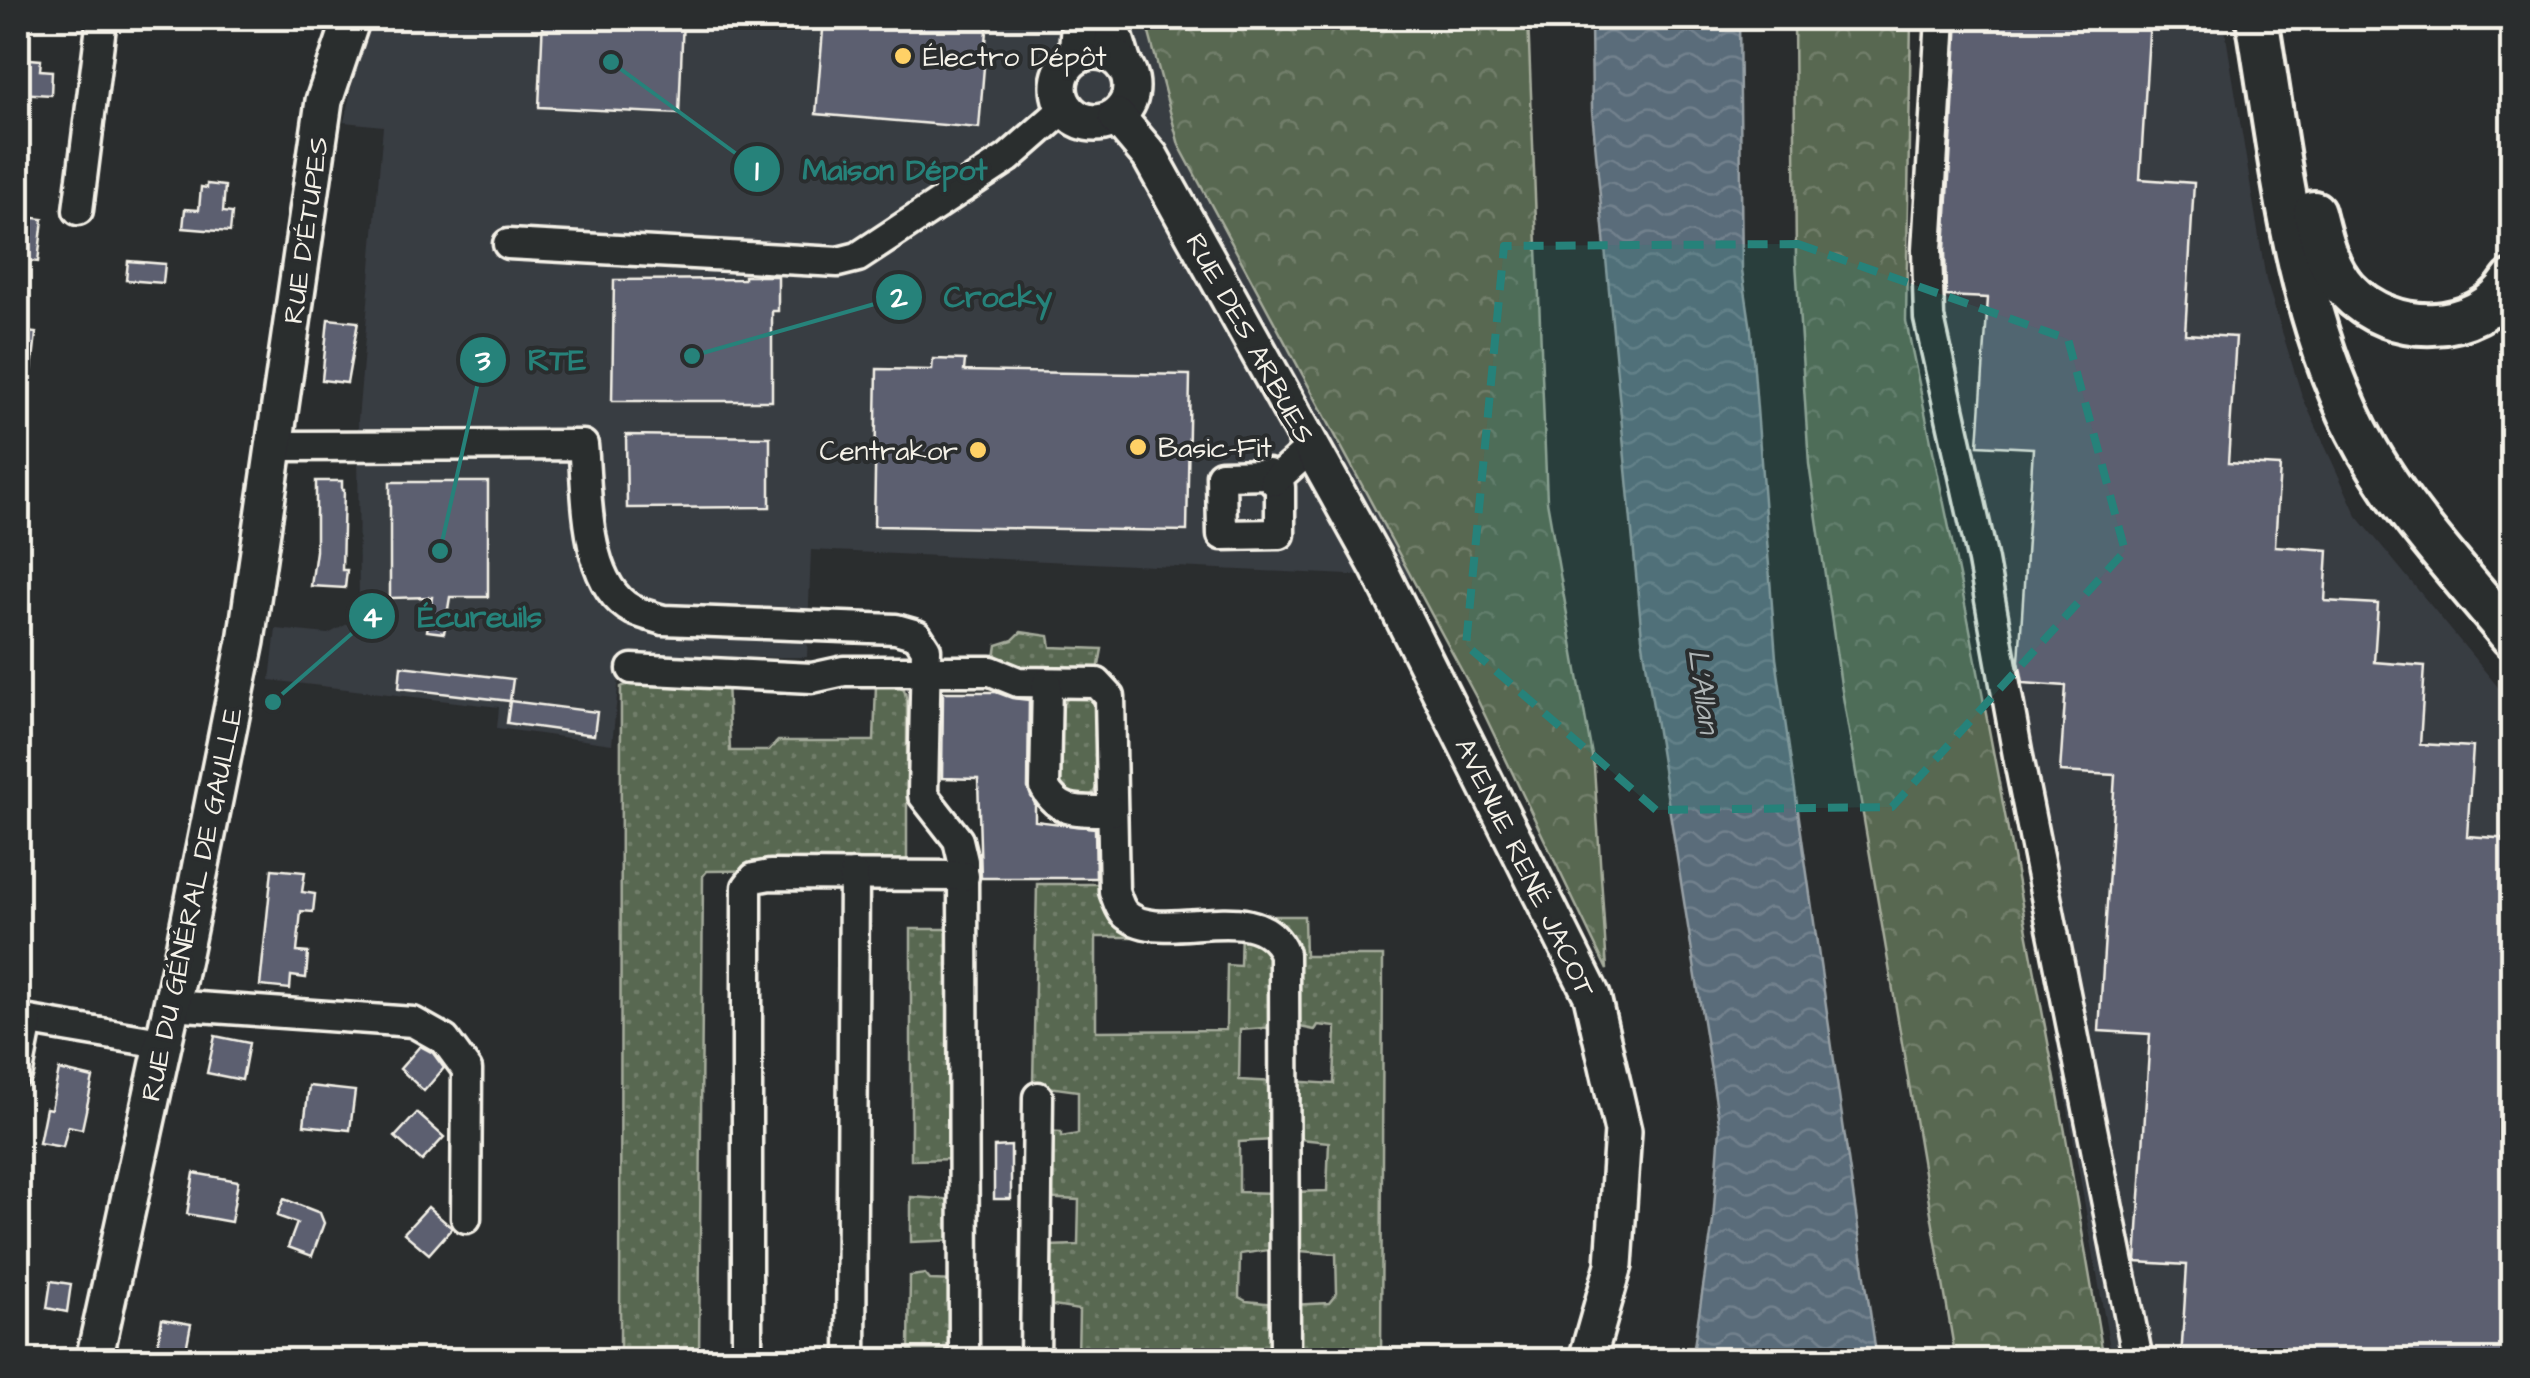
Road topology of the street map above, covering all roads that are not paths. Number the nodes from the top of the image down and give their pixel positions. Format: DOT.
graph roads {
  1 [pos="102,18"];
  2 [pos="352,18"];
  3 [pos="1080,18"];
  4 [pos="1108,18"];
  5 [pos="1941,18"];
  6 [pos="2257,18"];
  7 [pos="2278,18"];
  8 [pos="1076,56"];
  9 [pos="1123,64"];
  10 [pos="1065,108"];
  11 [pos="1117,116"];
  12 [pos="78,210"];
  13 [pos="508,244"];
  14 [pos="2512,282"];
  15 [pos="274,446"];
  16 [pos="1312,447"];
  17 [pos="1274,481"];
  18 [pos="1377,564"];
  19 [pos="2512,637"];
  20 [pos="632,669"];
  21 [pos="925,670"];
  22 [pos="1047,682"];
  23 [pos="1112,811"];
  24 [pos="854,875"];
  25 [pos="964,876"];
  26 [pos="170,1005"];
  27 [pos="23,1020"];
  28 [pos="161,1043"];
  29 [pos="18,1072"];
  30 [pos="1038,1097"];
  31 [pos="466,1218"];
  32 [pos="94,1360"];
  33 [pos="747,1360"];
  34 [pos="851,1360"];
  35 [pos="964,1360"];
  36 [pos="1035,1360"];
  37 [pos="1285,1360"];
  38 [pos="1587,1360"];
  39 [pos="2138,1360"];
  1 -- 12 [label="street"];
  2 -- 15 [label="main road, RUE D'ÉTUPES"];
  3 -- 8 [label="main road"];
  4 -- 9 [label="main road"];
  5 -- 39 [label="street"];
  6 -- 19 [label="highway"];
  7 -- 14 [label="highway"];
  8 -- 9 [label="main road"];
  8 -- 10 [label="main road"];
  9 -- 11 [label="main road"];
  10 -- 11 [label="main road"];
  10 -- 13 [label="street"];
  11 -- 16 [label="main road, RUE DES ARBUES"];
  15 -- 21 [label="street"];
  15 -- 26 [label="main road, RUE DU GÉNÉRAL DE GAULLE"];
  16 -- 17 [label="street"];
  16 -- 18 [label="main road, RUE DES ARBUES"];
  18 -- 38 [label="main road, AVENUE RENÉ JACOT"];
  20 -- 21 [label="street"];
  21 -- 22 [label="street"];
  21 -- 25 [label="street"];
  22 -- 23 [label="street"];
  22 -- 23 [label="street"];
  23 -- 37 [label="street"];
  24 -- 25 [label="street"];
  24 -- 33 [label="street"];
  24 -- 34 [label="street"];
  25 -- 35 [label="street"];
  26 -- 28 [label="main road, RUE DU GÉNÉRAL DE GAULLE"];
  26 -- 31 [label="street"];
  27 -- 28 [label="street"];
  27 -- 29 [label="street"];
  28 -- 32 [label="main road, RUE DU GÉNÉRAL DE GAULLE"];
  30 -- 36 [label="street"];
}
